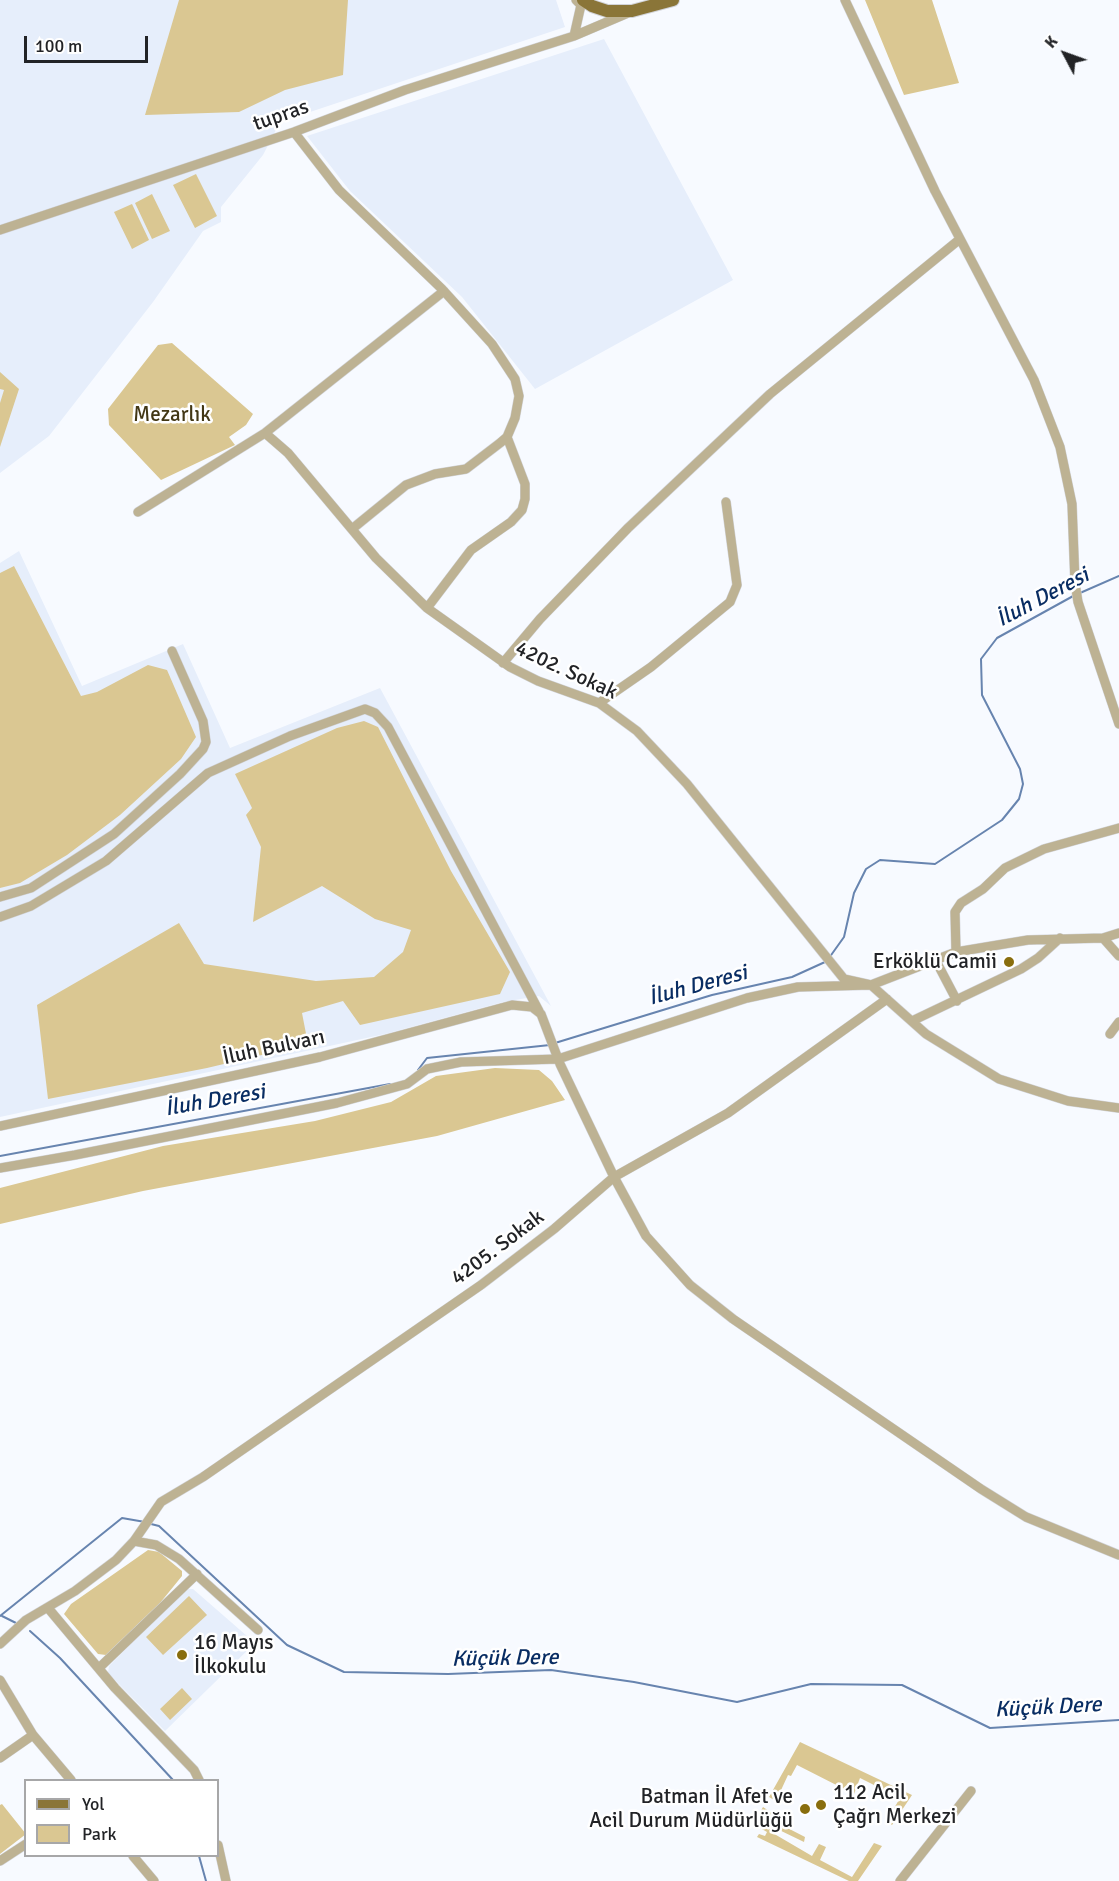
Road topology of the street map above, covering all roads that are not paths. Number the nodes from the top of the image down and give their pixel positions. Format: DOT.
graph roads {
  1 [pos="641,0"];
  2 [pos="673,0"];
  3 [pos="845,0"];
  4 [pos="581,1"];
  5 [pos="632,11"];
  6 [pos="574,36"];
  7 [pos="294,132"];
  8 [pos="0,230"];
  9 [pos="960,238"];
  10 [pos="444,291"];
  11 [pos="265,433"];
  12 [pos="507,437"];
  13 [pos="726,502"];
  14 [pos="138,512"];
  15 [pos="352,529"];
  16 [pos="427,608"];
  17 [pos="172,651"];
  18 [pos="503,663"];
  19 [pos="599,703"];
  20 [pos="1119,724"];
  21 [pos="1119,828"];
  22 [pos="0,897"];
  23 [pos="0,917"];
  24 [pos="1119,933"];
  25 [pos="1060,938"];
  26 [pos="1103,938"];
  27 [pos="957,952"];
  28 [pos="1119,956"];
  29 [pos="936,961"];
  30 [pos="871,986"];
  31 [pos="887,999"];
  32 [pos="957,1001"];
  33 [pos="541,1014"];
  34 [pos="912,1021"];
  35 [pos="1119,1022"];
  36 [pos="1110,1034"];
  37 [pos="557,1056"];
  38 [pos="1119,1108"];
  39 [pos="0,1126"];
  40 [pos="0,1168"];
  41 [pos="614,1177"];
  42 [pos="135,1537"];
  43 [pos="1119,1556"];
  44 [pos="196,1574"];
  45 [pos="48,1608"];
  46 [pos="258,1630"];
  47 [pos="0,1644"];
  48 [pos="100,1667"];
  49 [pos="0,1680"];
  50 [pos="33,1735"];
  51 [pos="0,1758"];
  52 [pos="70,1779"];
  53 [pos="198,1779"];
  54 [pos="971,1791"];
  55 [pos="24,1845"];
  56 [pos="219,1850"];
  57 [pos="134,1857"];
  58 [pos="0,1861"];
  59 [pos="154,1881"];
  60 [pos="226,1881"];
  61 [pos="900,1881"];
  1 -- 5 [label="main road"];
  2 -- 5 [label="main road"];
  3 -- 9 [label="street"];
  4 -- 5 [label="main road"];
  4 -- 6 [label="street"];
  5 -- 6 [label="street, tupras"];
  6 -- 7 [label="street, tupras"];
  7 -- 8 [label="street, tupras"];
  7 -- 10 [label="street"];
  9 -- 18 [label="street"];
  9 -- 20 [label="street"];
  10 -- 11 [label="street"];
  10 -- 12 [label="street"];
  11 -- 14 [label="street"];
  11 -- 15 [label="street, 4202. Sokak"];
  12 -- 15 [label="street"];
  12 -- 16 [label="street"];
  13 -- 19 [label="street"];
  15 -- 16 [label="street, 4202. Sokak"];
  16 -- 18 [label="street, 4202. Sokak"];
  17 -- 22 [label="street"];
  18 -- 19 [label="street, 4202. Sokak"];
  19 -- 30 [label="street, 4202. Sokak"];
  21 -- 27 [label="street"];
  23 -- 33 [label="street"];
  24 -- 26 [label="street"];
  25 -- 26 [label="street"];
  25 -- 27 [label="street"];
  25 -- 32 [label="street"];
  26 -- 28 [label="street"];
  27 -- 29 [label="street"];
  29 -- 30 [label="street"];
  29 -- 32 [label="street"];
  30 -- 31 [label="street"];
  30 -- 37 [label="street"];
  31 -- 34 [label="street"];
  31 -- 41 [label="street, 4205. Sokak"];
  32 -- 34 [label="street"];
  33 -- 37 [label="street"];
  33 -- 39 [label="street, İluh Bulvarı"];
  34 -- 38 [label="street"];
  35 -- 36 [label="street"];
  37 -- 40 [label="street"];
  37 -- 41 [label="street"];
  41 -- 42 [label="street, 4205. Sokak"];
  41 -- 43 [label="street"];
  42 -- 44 [label="street"];
  42 -- 45 [label="street, 4205. Sokak"];
  44 -- 46 [label="street"];
  44 -- 48 [label="street"];
  45 -- 47 [label="street, 4205. Sokak"];
  45 -- 48 [label="street"];
  48 -- 53 [label="street"];
  49 -- 50 [label="street"];
  50 -- 51 [label="street"];
  50 -- 52 [label="street"];
  54 -- 61 [label="street"];
  55 -- 58 [label="street"];
  56 -- 60 [label="street"];
  57 -- 59 [label="street"];
}
